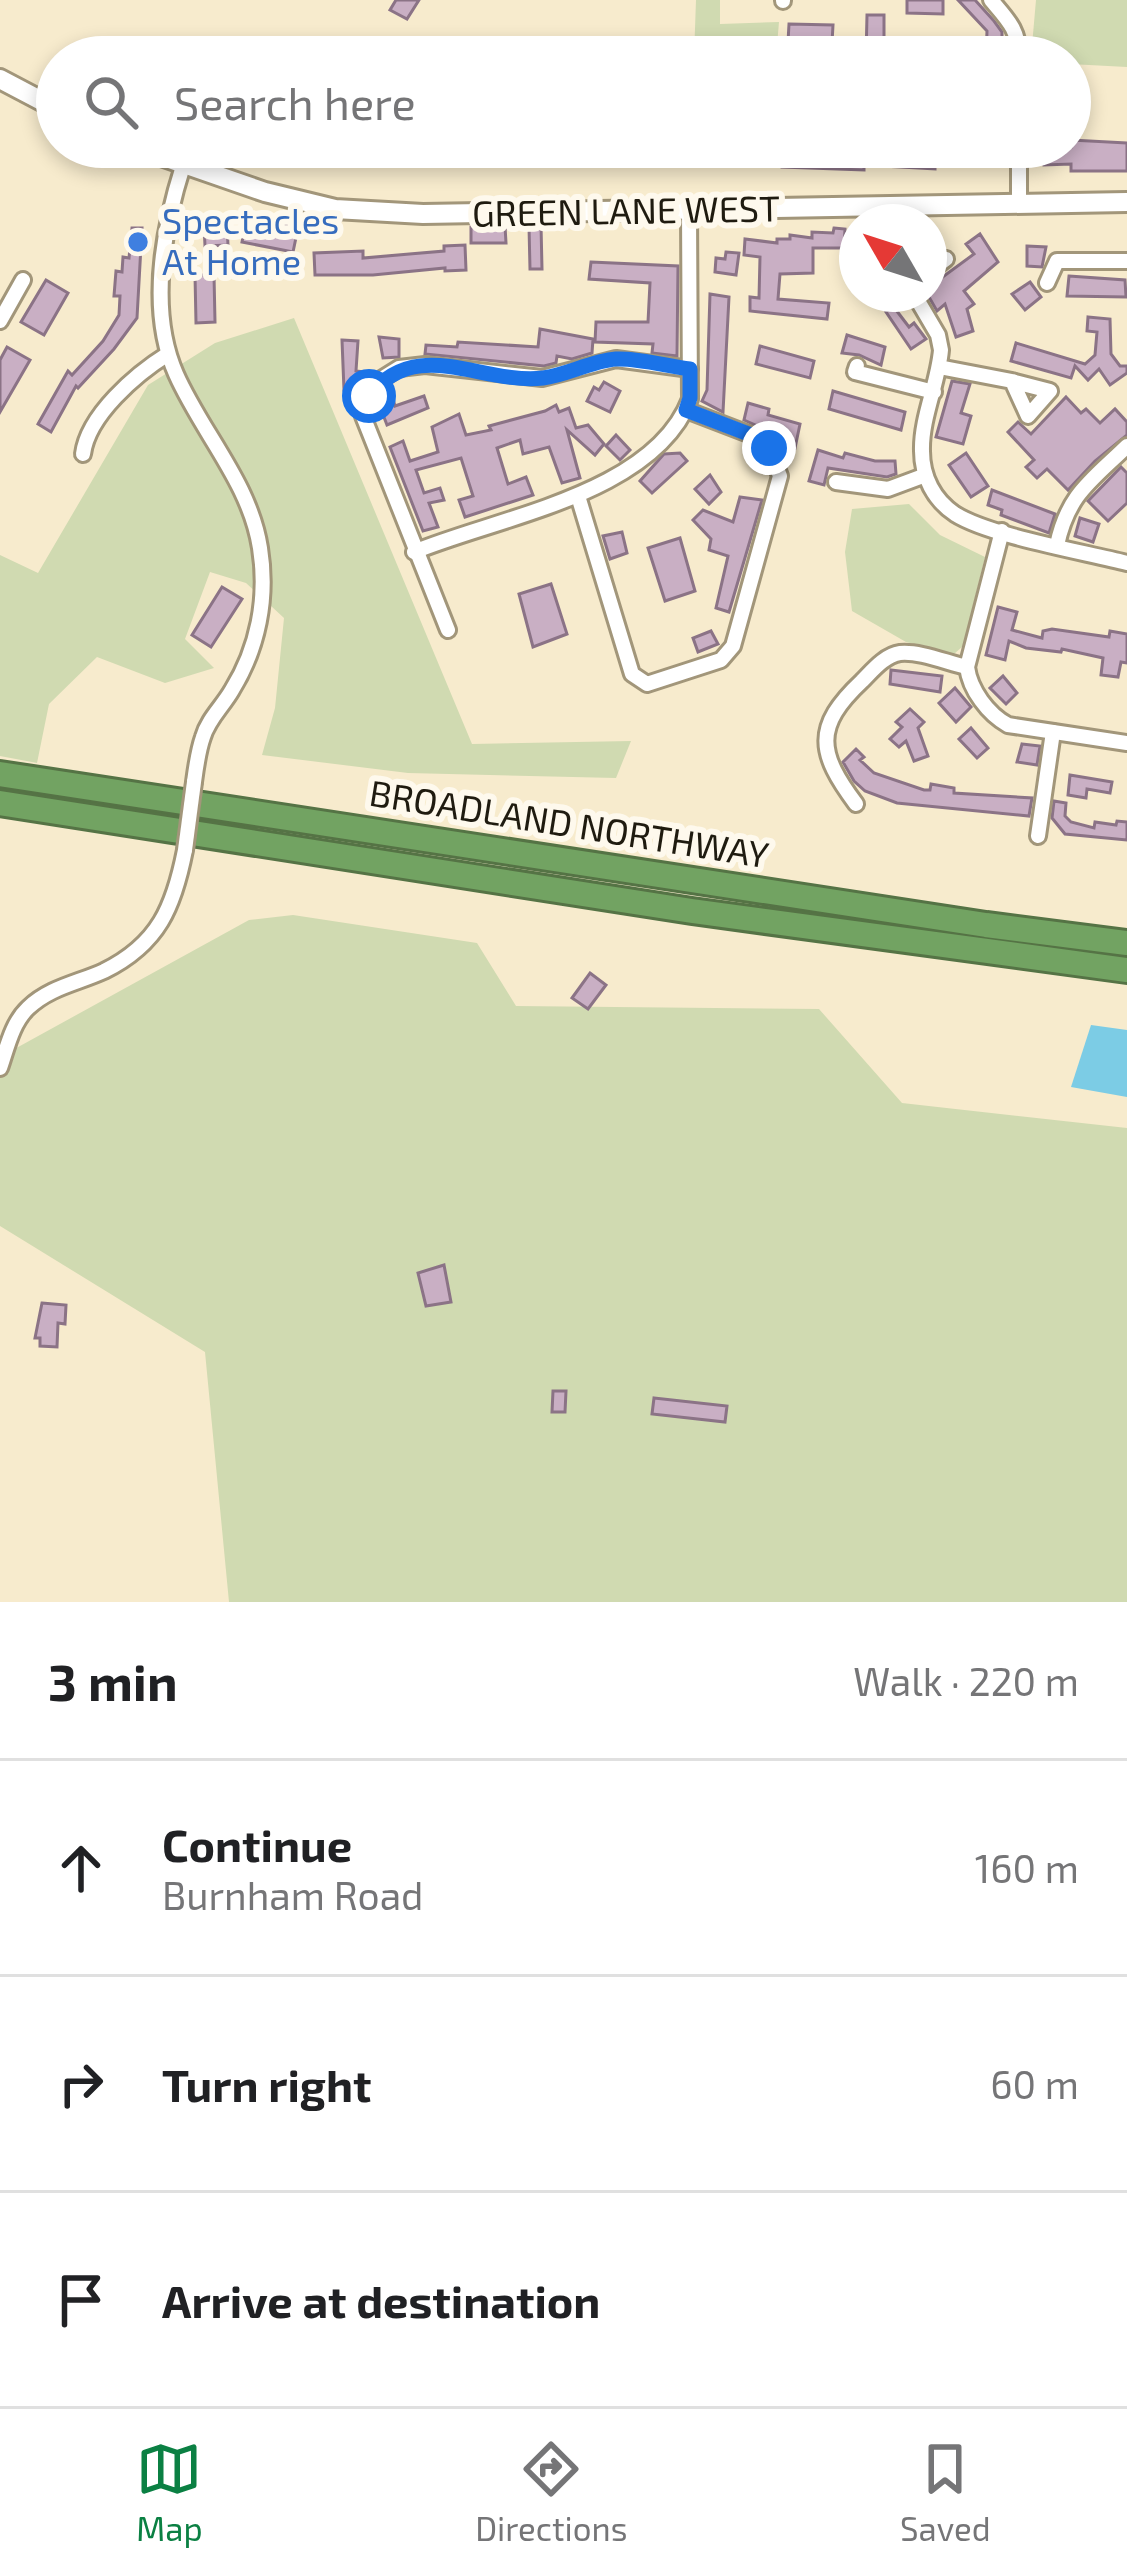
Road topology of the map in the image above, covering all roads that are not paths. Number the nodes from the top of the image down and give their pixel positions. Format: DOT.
graph roads {
  1 [pos="991,0"];
  2 [pos="1019,36"];
  3 [pos="0,79"];
  4 [pos="36,98"];
  5 [pos="182,168"];
  6 [pos="190,168"];
  7 [pos="1019,168"];
  8 [pos="1127,202"];
  9 [pos="1019,203"];
  10 [pos="947,210"];
  11 [pos="689,211"];
  12 [pos="839,213"];
  13 [pos="1127,261"];
  14 [pos="23,280"];
  15 [pos="1047,284"];
  16 [pos="925,312"];
  17 [pos="0,321"];
  18 [pos="168,354"];
  19 [pos="857,366"];
  20 [pos="940,367"];
  21 [pos="690,369"];
  22 [pos="1012,382"];
  23 [pos="934,392"];
  24 [pos="686,410"];
  25 [pos="1127,446"];
  26 [pos="83,454"];
  27 [pos="923,476"];
  28 [pos="836,482"];
  29 [pos="578,496"];
  30 [pos="1002,531"];
  31 [pos="1057,545"];
  32 [pos="414,552"];
  33 [pos="1127,563"];
  34 [pos="448,630"];
  35 [pos="967,667"];
  36 [pos="1053,732"];
  37 [pos="1127,743"];
  38 [pos="0,774"];
  39 [pos="0,803"];
  40 [pos="856,805"];
  41 [pos="1038,836"];
  42 [pos="1127,943"];
  43 [pos="1127,970"];
  44 [pos="0,1068"];
  1 -- 2 [label="street"];
  3 -- 4 [label="street"];
  5 -- 18 [label="street"];
  6 -- 11 [label="street, GREEN LANE WEST"];
  7 -- 9 [label="street"];
  8 -- 9 [label="street, GREEN LANE WEST"];
  9 -- 10 [label="street, GREEN LANE WEST"];
  11 -- 12 [label="street, GREEN LANE WEST"];
  11 -- 21 [label="street"];
  13 -- 15 [label="street"];
  14 -- 17 [label="street"];
  16 -- 20 [label="street"];
  18 -- 26 [label="street"];
  18 -- 44 [label="street, bridge"];
  19 -- 23 [label="street"];
  20 -- 22 [label="street"];
  20 -- 23 [label="street"];
  21 -- 24 [label="street"];
  21 -- 32 [label="street"];
  23 -- 27 [label="street"];
  24 -- 29 [label="street"];
  24 -- 29 [label="street"];
  25 -- 31 [label="street"];
  27 -- 28 [label="street"];
  27 -- 30 [label="street"];
  29 -- 32 [label="street"];
  30 -- 31 [label="street"];
  30 -- 35 [label="street"];
  31 -- 33 [label="street"];
  32 -- 34 [label="street"];
  35 -- 36 [label="street"];
  35 -- 40 [label="street"];
  36 -- 37 [label="street"];
  36 -- 41 [label="street"];
  38 -- 42 [label="highway, BROADLAND NORTHWAY"];
  39 -- 43 [label="highway, BROADLAND NORTHWAY"];
}
